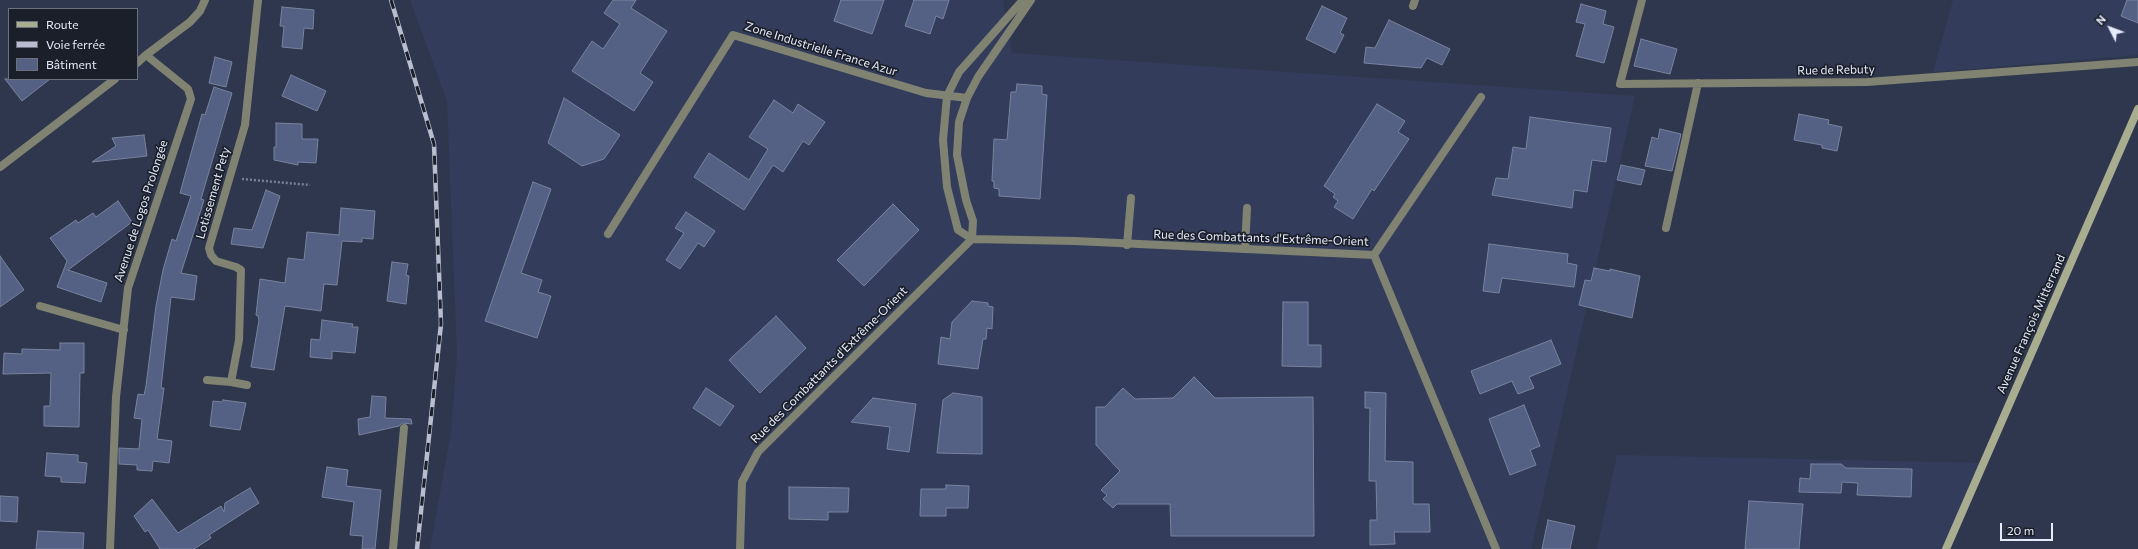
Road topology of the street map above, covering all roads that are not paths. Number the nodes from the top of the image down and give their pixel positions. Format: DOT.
graph roads {
  1 [pos="205,0"];
  2 [pos="258,0"];
  3 [pos="1023,0"];
  4 [pos="1031,0"];
  5 [pos="1642,0"];
  6 [pos="146,55"];
  7 [pos="138,61"];
  8 [pos="2138,62"];
  9 [pos="114,80"];
  10 [pos="1698,83"];
  11 [pos="947,96"];
  12 [pos="1481,97"];
  13 [pos="967,98"];
  14 [pos="2138,109"];
  15 [pos="0,166"];
  16 [pos="1131,198"];
  17 [pos="1247,208"];
  18 [pos="1666,228"];
  19 [pos="608,234"];
  20 [pos="972,239"];
  21 [pos="1126,245"];
  22 [pos="1245,249"];
  23 [pos="1374,255"];
  24 [pos="40,306"];
  25 [pos="124,330"];
  26 [pos="207,380"];
  27 [pos="231,382"];
  28 [pos="247,385"];
  29 [pos="404,428"];
  30 [pos="110,549"];
  31 [pos="393,549"];
  32 [pos="740,549"];
  33 [pos="1496,549"];
  34 [pos="1946,549"];
  1 -- 6 [label="street"];
  2 -- 27 [label="street, Lotissement Pety"];
  3 -- 11 [label="street"];
  4 -- 13 [label="street"];
  5 -- 10 [label="street, Rue de Rebuty"];
  6 -- 7 [label="street"];
  6 -- 25 [label="street, Avenue de Logos Prolongée"];
  8 -- 10 [label="street, Rue de Rebuty"];
  9 -- 15 [label="street"];
  10 -- 18 [label="street"];
  11 -- 13 [label="street, Zone Industrielle France Azur"];
  11 -- 19 [label="street, Zone Industrielle France Azur"];
  11 -- 20 [label="street"];
  12 -- 23 [label="street"];
  13 -- 20 [label="street"];
  14 -- 34 [label="main road, Avenue François Mitterrand"];
  16 -- 21 [label="street"];
  17 -- 22 [label="street"];
  20 -- 21 [label="street, Rue des Combattants d'Extrême-Orient"];
  20 -- 32 [label="street, Rue des Combattants d'Extrême-Orient"];
  21 -- 22 [label="street, Rue des Combattants d'Extrême-Orient"];
  22 -- 23 [label="street, Rue des Combattants d'Extrême-Orient"];
  23 -- 33 [label="street, Rue des Combattants d'Extrême-Orient"];
  24 -- 25 [label="street"];
  25 -- 30 [label="street, Avenue de Logos Prolongée"];
  26 -- 27 [label="street"];
  27 -- 28 [label="street"];
  29 -- 31 [label="street"];
}
